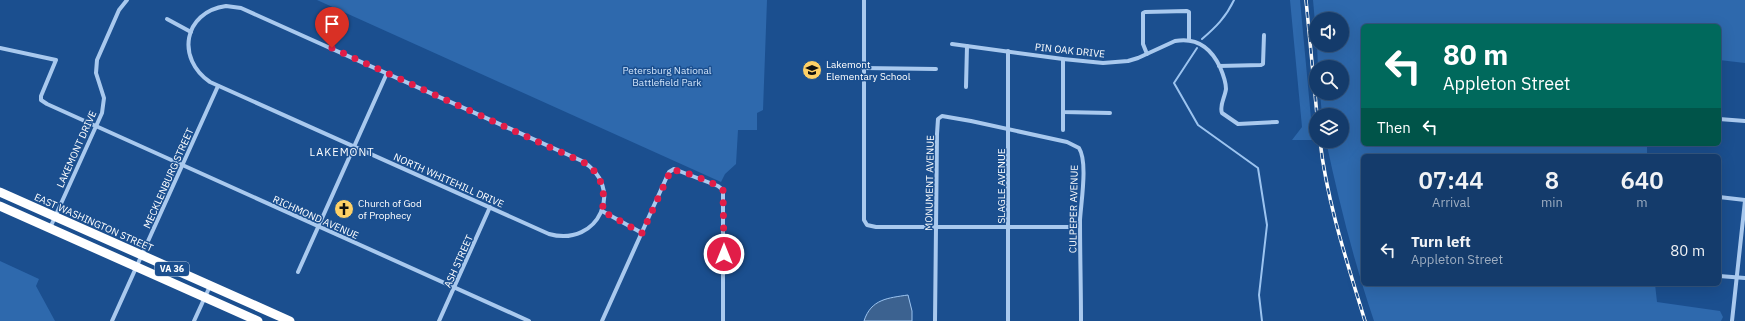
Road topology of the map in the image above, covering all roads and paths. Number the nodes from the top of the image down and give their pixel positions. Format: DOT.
graph roads {
  1 [pos="127,0"];
  2 [pos="864,0"];
  3 [pos="167,19"];
  4 [pos="191,32"];
  5 [pos="1264,35"];
  6 [pos="1189,40"];
  7 [pos="952,44"];
  8 [pos="967,46"];
  9 [pos="0,48"];
  10 [pos="1008,51"];
  11 [pos="1147,54"];
  12 [pos="1063,59"];
  13 [pos="1219,66"];
  14 [pos="863,68"];
  15 [pos="936,70"];
  16 [pos="388,73"];
  17 [pos="218,86"];
  18 [pos="966,88"];
  19 [pos="1063,112"];
  20 [pos="1110,113"];
  21 [pos="1721,119"];
  22 [pos="1745,121"];
  23 [pos="1277,122"];
  24 [pos="96,126"];
  25 [pos="1009,129"];
  26 [pos="1063,130"];
  27 [pos="354,147"];
  28 [pos="182,166"];
  29 [pos="0,192"];
  30 [pos="1721,197"];
  31 [pos="1745,200"];
  32 [pos="0,206"];
  33 [pos="490,207"];
  34 [pos="602,211"];
  35 [pos="55,217"];
  36 [pos="320,227"];
  37 [pos="936,227"];
  38 [pos="1008,227"];
  39 [pos="1080,227"];
  40 [pos="50,228"];
  41 [pos="642,233"];
  42 [pos="142,255"];
  43 [pos="137,267"];
  44 [pos="298,272"];
  45 [pos="1721,276"];
  46 [pos="1737,277"];
  47 [pos="1745,278"];
  48 [pos="210,286"];
  49 [pos="454,288"];
  50 [pos="205,297"];
  51 [pos="112,321"];
  52 [pos="194,321"];
  53 [pos="258,321"];
  54 [pos="290,321"];
  55 [pos="439,321"];
  56 [pos="529,321"];
  57 [pos="602,321"];
  58 [pos="723,321"];
  59 [pos="935,321"];
  60 [pos="1008,321"];
  61 [pos="1081,321"];
  62 [pos="1732,321"];
  1 -- 24 [label="street, LAKEMONT DRIVE"];
  2 -- 14 [label="street"];
  3 -- 4 [label="street"];
  4 -- 16 [label="street"];
  4 -- 17 [label="street, NORTH WHITEHILL DRIVE"];
  5 -- 13 [label="street"];
  6 -- 11 [label="street, PIN OAK DRIVE"];
  6 -- 11 [label="street"];
  6 -- 13 [label="street"];
  7 -- 8 [label="street, PIN OAK DRIVE"];
  8 -- 10 [label="street, PIN OAK DRIVE"];
  8 -- 18 [label="street"];
  9 -- 24 [label="street, RICHMOND AVENUE"];
  10 -- 12 [label="street, PIN OAK DRIVE"];
  10 -- 25 [label="street, SLAGLE AVENUE"];
  11 -- 12 [label="street, PIN OAK DRIVE"];
  12 -- 19 [label="street"];
  13 -- 23 [label="street"];
  14 -- 15 [label="street"];
  14 -- 37 [label="street"];
  16 -- 27 [label="street"];
  16 -- 34 [label="street"];
  17 -- 27 [label="street, NORTH WHITEHILL DRIVE"];
  17 -- 28 [label="street, MECKLENBURG STREET"];
  19 -- 20 [label="street"];
  19 -- 26 [label="street"];
  21 -- 22 [label="street"];
  24 -- 28 [label="street, RICHMOND AVENUE"];
  24 -- 35 [label="street, LAKEMONT DRIVE"];
  25 -- 37 [label="street, MONUMENT AVENUE"];
  25 -- 38 [label="street, SLAGLE AVENUE"];
  25 -- 39 [label="street, CULPEPER AVENUE"];
  27 -- 33 [label="street, NORTH WHITEHILL DRIVE"];
  27 -- 36 [label="street"];
  28 -- 36 [label="street, RICHMOND AVENUE"];
  28 -- 42 [label="street, MECKLENBURG STREET"];
  29 -- 35 [label="highway, EAST WASHINGTON STREET / VA 36"];
  30 -- 31 [label="street"];
  31 -- 46 [label="street"];
  32 -- 40 [label="highway, VA 36"];
  33 -- 34 [label="street, NORTH WHITEHILL DRIVE"];
  33 -- 49 [label="street, ASH STREET"];
  34 -- 41 [label="street"];
  35 -- 40 [label="street, LAKEMONT DRIVE"];
  35 -- 42 [label="highway, EAST WASHINGTON STREET / VA 36"];
  36 -- 44 [label="street"];
  36 -- 49 [label="street, RICHMOND AVENUE"];
  37 -- 38 [label="street"];
  37 -- 59 [label="street, MONUMENT AVENUE"];
  38 -- 39 [label="street"];
  38 -- 60 [label="street, SLAGLE AVENUE"];
  39 -- 61 [label="street, CULPEPER AVENUE"];
  40 -- 43 [label="highway, VA 36"];
  41 -- 57 [label="street"];
  41 -- 58 [label="street"];
  42 -- 43 [label="street, MECKLENBURG STREET"];
  42 -- 48 [label="highway, EAST WASHINGTON STREET / VA 36"];
  43 -- 50 [label="highway, VA 36"];
  43 -- 51 [label="street, MECKLENBURG STREET"];
  45 -- 46 [label="street"];
  46 -- 47 [label="street"];
  46 -- 62 [label="street"];
  48 -- 50 [label="street"];
  48 -- 54 [label="highway, EAST WASHINGTON STREET / VA 36"];
  49 -- 55 [label="street, ASH STREET"];
  49 -- 56 [label="street, RICHMOND AVENUE"];
  50 -- 52 [label="street"];
  50 -- 53 [label="highway, VA 36"];
}
